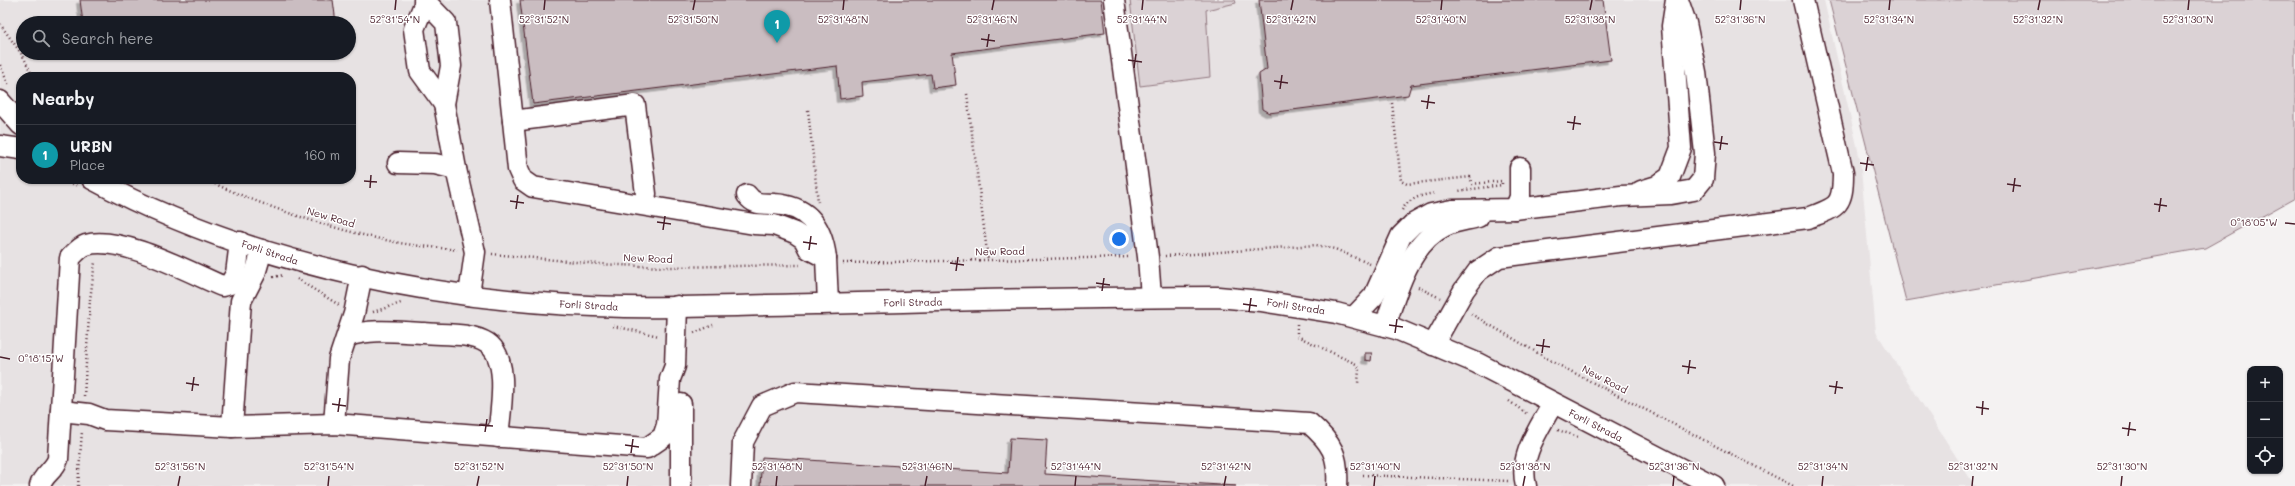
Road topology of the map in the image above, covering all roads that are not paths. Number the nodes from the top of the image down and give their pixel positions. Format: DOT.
graph roads {
  1 [pos="500,0"];
  2 [pos="1114,0"];
  3 [pos="1677,0"];
  4 [pos="1803,0"];
  5 [pos="425,1"];
  6 [pos="0,101"];
  7 [pos="444,104"];
  8 [pos="16,119"];
  9 [pos="513,121"];
  10 [pos="0,146"];
  11 [pos="16,148"];
  12 [pos="398,163"];
  13 [pos="1520,168"];
  14 [pos="456,169"];
  15 [pos="102,184"];
  16 [pos="646,194"];
  17 [pos="747,195"];
  18 [pos="1621,196"];
  19 [pos="1515,209"];
  20 [pos="240,242"];
  21 [pos="262,250"];
  22 [pos="836,260"];
  23 [pos="362,275"];
  24 [pos="469,295"];
  25 [pos="1151,297"];
  26 [pos="828,303"];
  27 [pos="677,306"];
  28 [pos="1354,318"];
  29 [pos="1385,326"];
  30 [pos="348,336"];
  31 [pos="1433,344"];
  32 [pos="675,366"];
  33 [pos="1553,403"];
  34 [pos="60,411"];
  35 [pos="334,424"];
  36 [pos="232,427"];
  37 [pos="680,435"];
  38 [pos="498,437"];
  39 [pos="647,448"];
  40 [pos="1519,484"];
  41 [pos="40,486"];
  42 [pos="681,486"];
  43 [pos="741,486"];
  44 [pos="1337,486"];
  45 [pos="1714,486"];
  1 -- 9 [label="street"];
  2 -- 25 [label="street"];
  3 -- 18 [label="street"];
  3 -- 18 [label="street"];
  4 -- 31 [label="street"];
  5 -- 7 [label="street"];
  5 -- 7 [label="street"];
  6 -- 8 [label="street"];
  7 -- 14 [label="street"];
  9 -- 16 [label="street"];
  9 -- 22 [label="street"];
  10 -- 11 [label="street"];
  12 -- 14 [label="street"];
  13 -- 19 [label="street"];
  14 -- 24 [label="street"];
  15 -- 20 [label="street, Forli Strada"];
  17 -- 22 [label="street"];
  18 -- 19 [label="street"];
  19 -- 28 [label="street"];
  19 -- 29 [label="street"];
  20 -- 21 [label="street, Forli Strada"];
  20 -- 34 [label="street"];
  21 -- 23 [label="street, Forli Strada"];
  21 -- 36 [label="street"];
  22 -- 26 [label="street"];
  23 -- 24 [label="street, Forli Strada"];
  23 -- 30 [label="street"];
  24 -- 27 [label="street, Forli Strada"];
  25 -- 26 [label="street, Forli Strada"];
  25 -- 28 [label="street, Forli Strada"];
  26 -- 27 [label="street, Forli Strada"];
  27 -- 32 [label="street"];
  28 -- 29 [label="street, Forli Strada"];
  29 -- 31 [label="street, Forli Strada"];
  30 -- 35 [label="street"];
  30 -- 38 [label="street"];
  31 -- 33 [label="street, Forli Strada"];
  32 -- 37 [label="street"];
  32 -- 39 [label="street"];
  33 -- 40 [label="street"];
  33 -- 45 [label="street, Forli Strada"];
  34 -- 36 [label="street"];
  34 -- 41 [label="street"];
  35 -- 36 [label="street"];
  35 -- 38 [label="street"];
  37 -- 39 [label="street"];
  37 -- 42 [label="street"];
  38 -- 39 [label="street"];
  43 -- 44 [label="street"];
}
